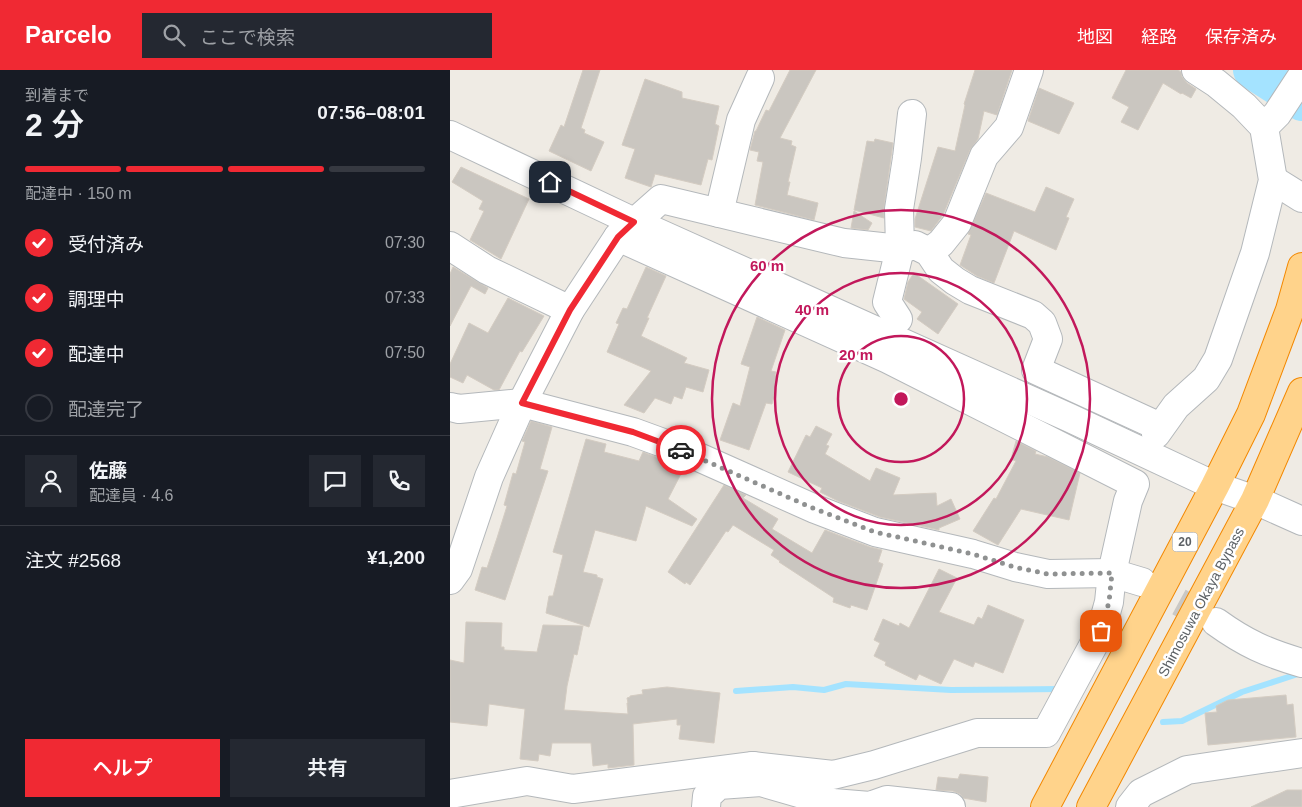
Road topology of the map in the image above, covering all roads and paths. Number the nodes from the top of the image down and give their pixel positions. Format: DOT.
graph roads {
  1 [pos="1029,70"];
  2 [pos="1196,70"];
  3 [pos="1302,76"];
  4 [pos="760,78"];
  5 [pos="912,114"];
  6 [pos="1270,121"];
  7 [pos="450,135"];
  8 [pos="1273,180"];
  9 [pos="1302,198"];
  10 [pos="719,213"];
  11 [pos="626,229"];
  12 [pos="450,246"];
  13 [pos="900,248"];
  14 [pos="929,252"];
  15 [pos="1302,267"];
  16 [pos="570,310"];
  17 [pos="898,319"];
  18 [pos="1302,392"];
  19 [pos="522,403"];
  20 [pos="450,407"];
  21 [pos="1215,486"];
  22 [pos="1255,500"];
  23 [pos="1302,521"];
  24 [pos="1112,573"];
  25 [pos="450,580"];
  26 [pos="1142,582"];
  27 [pos="1216,622"];
  28 [pos="1302,663"];
  29 [pos="1302,753"];
  30 [pos="757,774"];
  31 [pos="450,794"];
  32 [pos="706,807"];
  33 [pos="870,807"];
  34 [pos="951,807"];
  35 [pos="1045,807"];
  36 [pos="1092,807"];
  37 [pos="1130,807"];
  1 -- 14 [label="street"];
  2 -- 6 [label="street"];
  3 -- 6 [label="street"];
  4 -- 10 [label="street"];
  5 -- 13 [label="street"];
  6 -- 8 [label="street"];
  7 -- 11 [label="street"];
  8 -- 9 [label="street"];
  8 -- 14 [label="street"];
  10 -- 11 [label="street"];
  10 -- 13 [label="street"];
  11 -- 16 [label="street"];
  11 -- 21 [label="street"];
  11 -- 24 [label="street"];
  12 -- 16 [label="street"];
  13 -- 14 [label="street"];
  13 -- 17 [label="street"];
  15 -- 21 [label="highway, 20"];
  16 -- 19 [label="street"];
  18 -- 22 [label="highway, Shimosuwa Okaya Bypass"];
  19 -- 20 [label="street"];
  19 -- 24 [label="street"];
  19 -- 25 [label="street"];
  21 -- 22 [label="street"];
  21 -- 35 [label="highway, 20"];
  22 -- 23 [label="street"];
  22 -- 36 [label="highway, Shimosuwa Okaya Bypass"];
  24 -- 26 [label="street"];
  24 -- 30 [label="street"];
  27 -- 28 [label="street"];
  29 -- 37 [label="street"];
  30 -- 31 [label="street"];
  30 -- 32 [label="street"];
  30 -- 33 [label="street"];
  33 -- 34 [label="street"];
}
